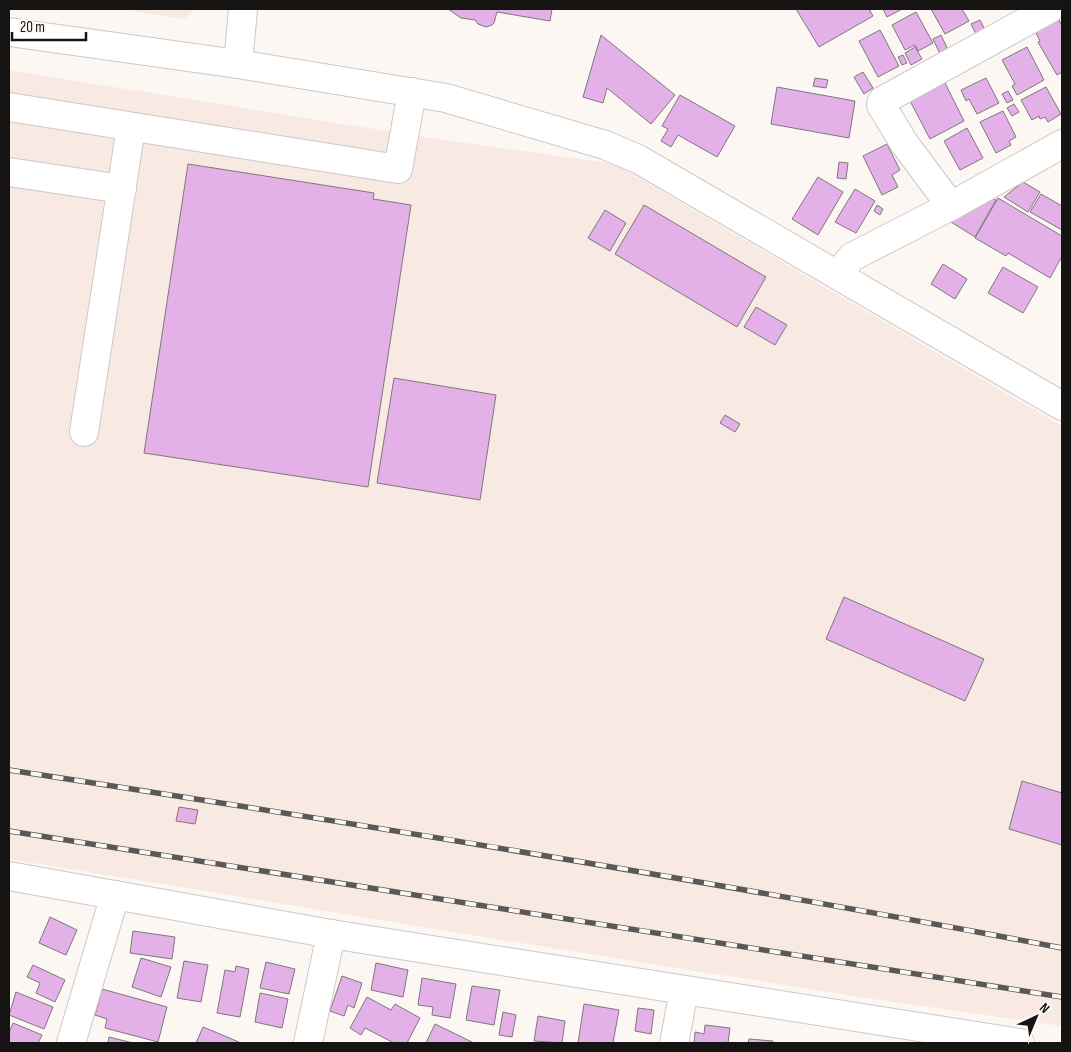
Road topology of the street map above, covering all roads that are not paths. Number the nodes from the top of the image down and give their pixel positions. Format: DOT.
graph roads {
  1 [pos="243,9"];
  2 [pos="1049,9"];
  3 [pos="9,32"];
  4 [pos="238,64"];
  5 [pos="412,92"];
  6 [pos="9,107"];
  7 [pos="131,127"];
  8 [pos="1062,144"];
  9 [pos="9,172"];
  10 [pos="122,190"];
  11 [pos="951,206"];
  12 [pos="838,274"];
  13 [pos="1062,406"];
  14 [pos="84,432"];
  15 [pos="9,876"];
  16 [pos="115,895"];
  17 [pos="330,934"];
  18 [pos="684,991"];
  19 [pos="949,1038"];
  20 [pos="71,1043"];
  21 [pos="308,1043"];
  22 [pos="674,1043"];
  23 [pos="1020,1043"];
  1 -- 4 [label="street"];
  2 -- 11 [label="street"];
  3 -- 4 [label="street"];
  4 -- 5 [label="street"];
  5 -- 7 [label="street"];
  5 -- 12 [label="street"];
  6 -- 7 [label="street"];
  7 -- 10 [label="street"];
  8 -- 11 [label="street"];
  9 -- 10 [label="street"];
  10 -- 14 [label="street"];
  11 -- 12 [label="street"];
  12 -- 13 [label="street"];
  15 -- 16 [label="street"];
  16 -- 17 [label="street"];
  16 -- 20 [label="street"];
  17 -- 18 [label="street"];
  17 -- 21 [label="street"];
  18 -- 19 [label="street"];
  18 -- 22 [label="street"];
  19 -- 23 [label="street"];
}
